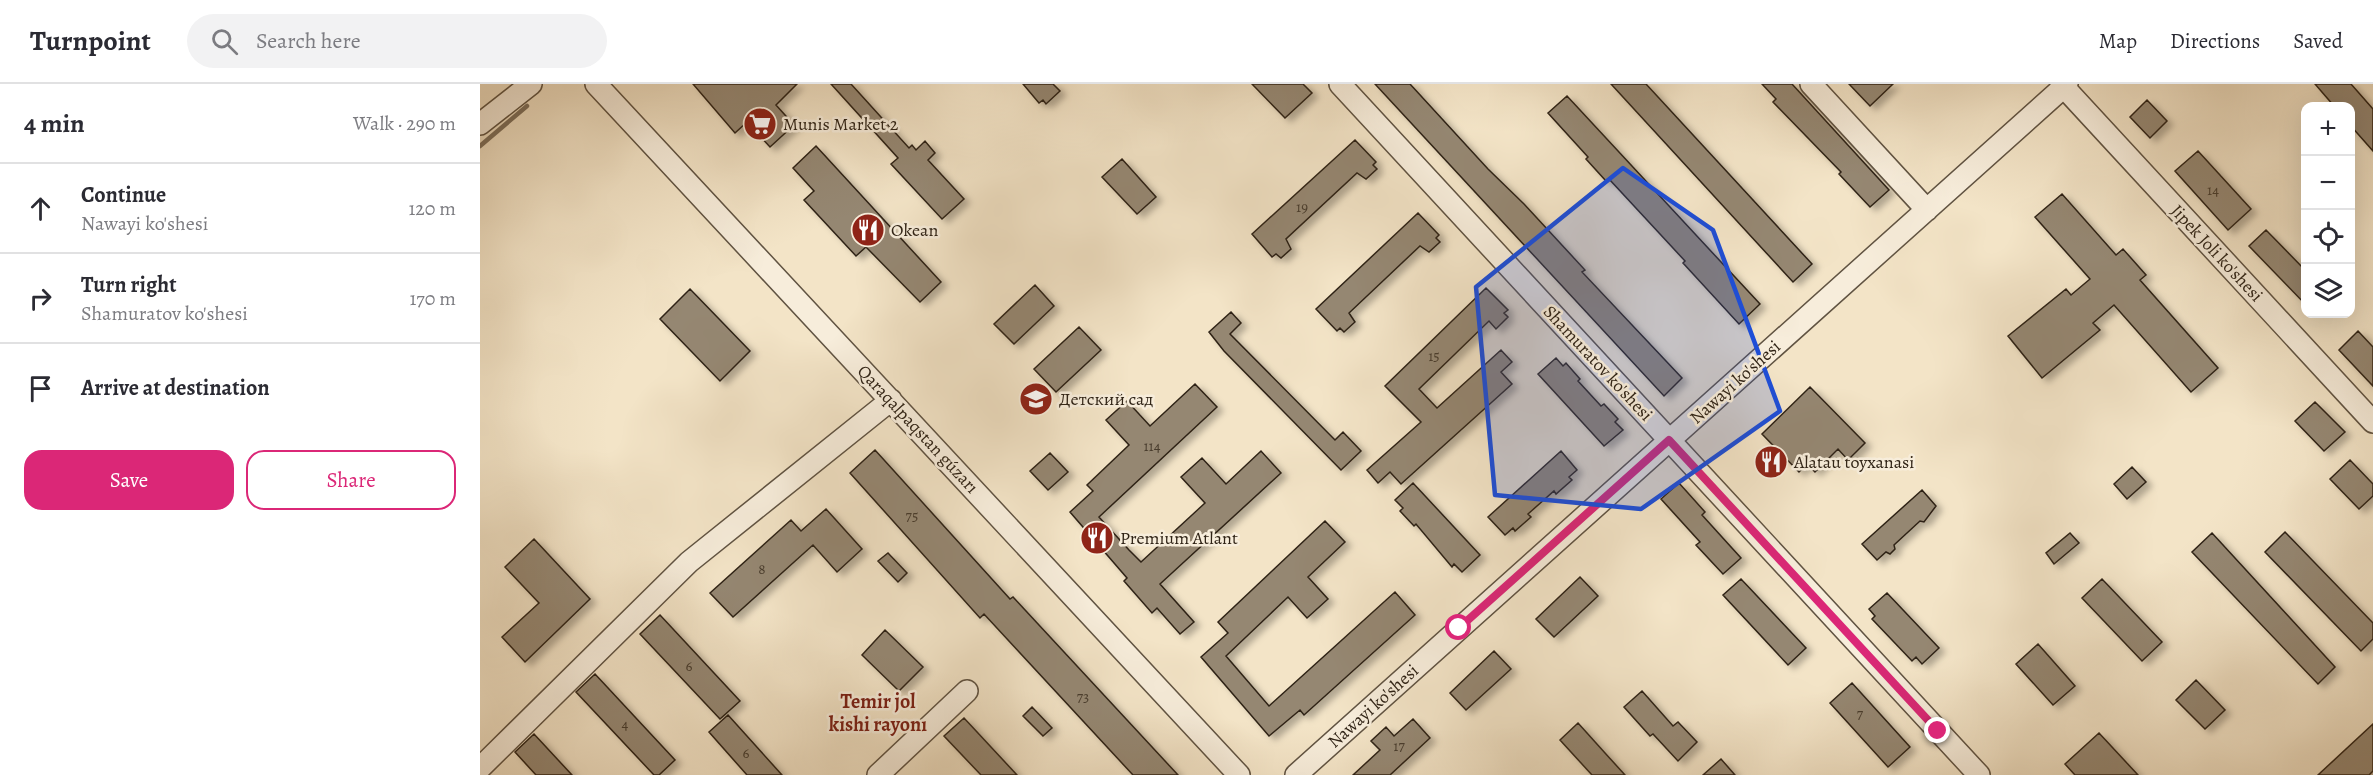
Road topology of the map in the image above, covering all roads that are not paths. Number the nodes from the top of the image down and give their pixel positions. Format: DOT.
graph roads {
  1 [pos="531,84"];
  2 [pos="596,84"];
  3 [pos="1340,84"];
  4 [pos="1811,84"];
  5 [pos="2063,85"];
  6 [pos="480,124"];
  7 [pos="1926,210"];
  8 [pos="891,400"];
  9 [pos="2373,422"];
  10 [pos="1669,440"];
  11 [pos="967,691"];
  12 [pos="480,768"];
  13 [pos="878,775"];
  14 [pos="1239,775"];
  15 [pos="1296,775"];
  16 [pos="1979,775"];
  1 -- 6 [label="street"];
  2 -- 8 [label="street, Qaraqalpaqstan gúzarı"];
  3 -- 10 [label="street, Shamuratov ko'shesi"];
  4 -- 7 [label="street"];
  5 -- 7 [label="street, Nawayi ko'shesi"];
  5 -- 9 [label="street, Jipek Joli ko'shesi"];
  7 -- 10 [label="street, Nawayi ko'shesi"];
  8 -- 12 [label="street"];
  8 -- 14 [label="street, Qaraqalpaqstan gúzarı"];
  10 -- 15 [label="street, Nawayi ko'shesi"];
  10 -- 16 [label="street, Shamuratov ko'shesi"];
  11 -- 13 [label="street"];
}
